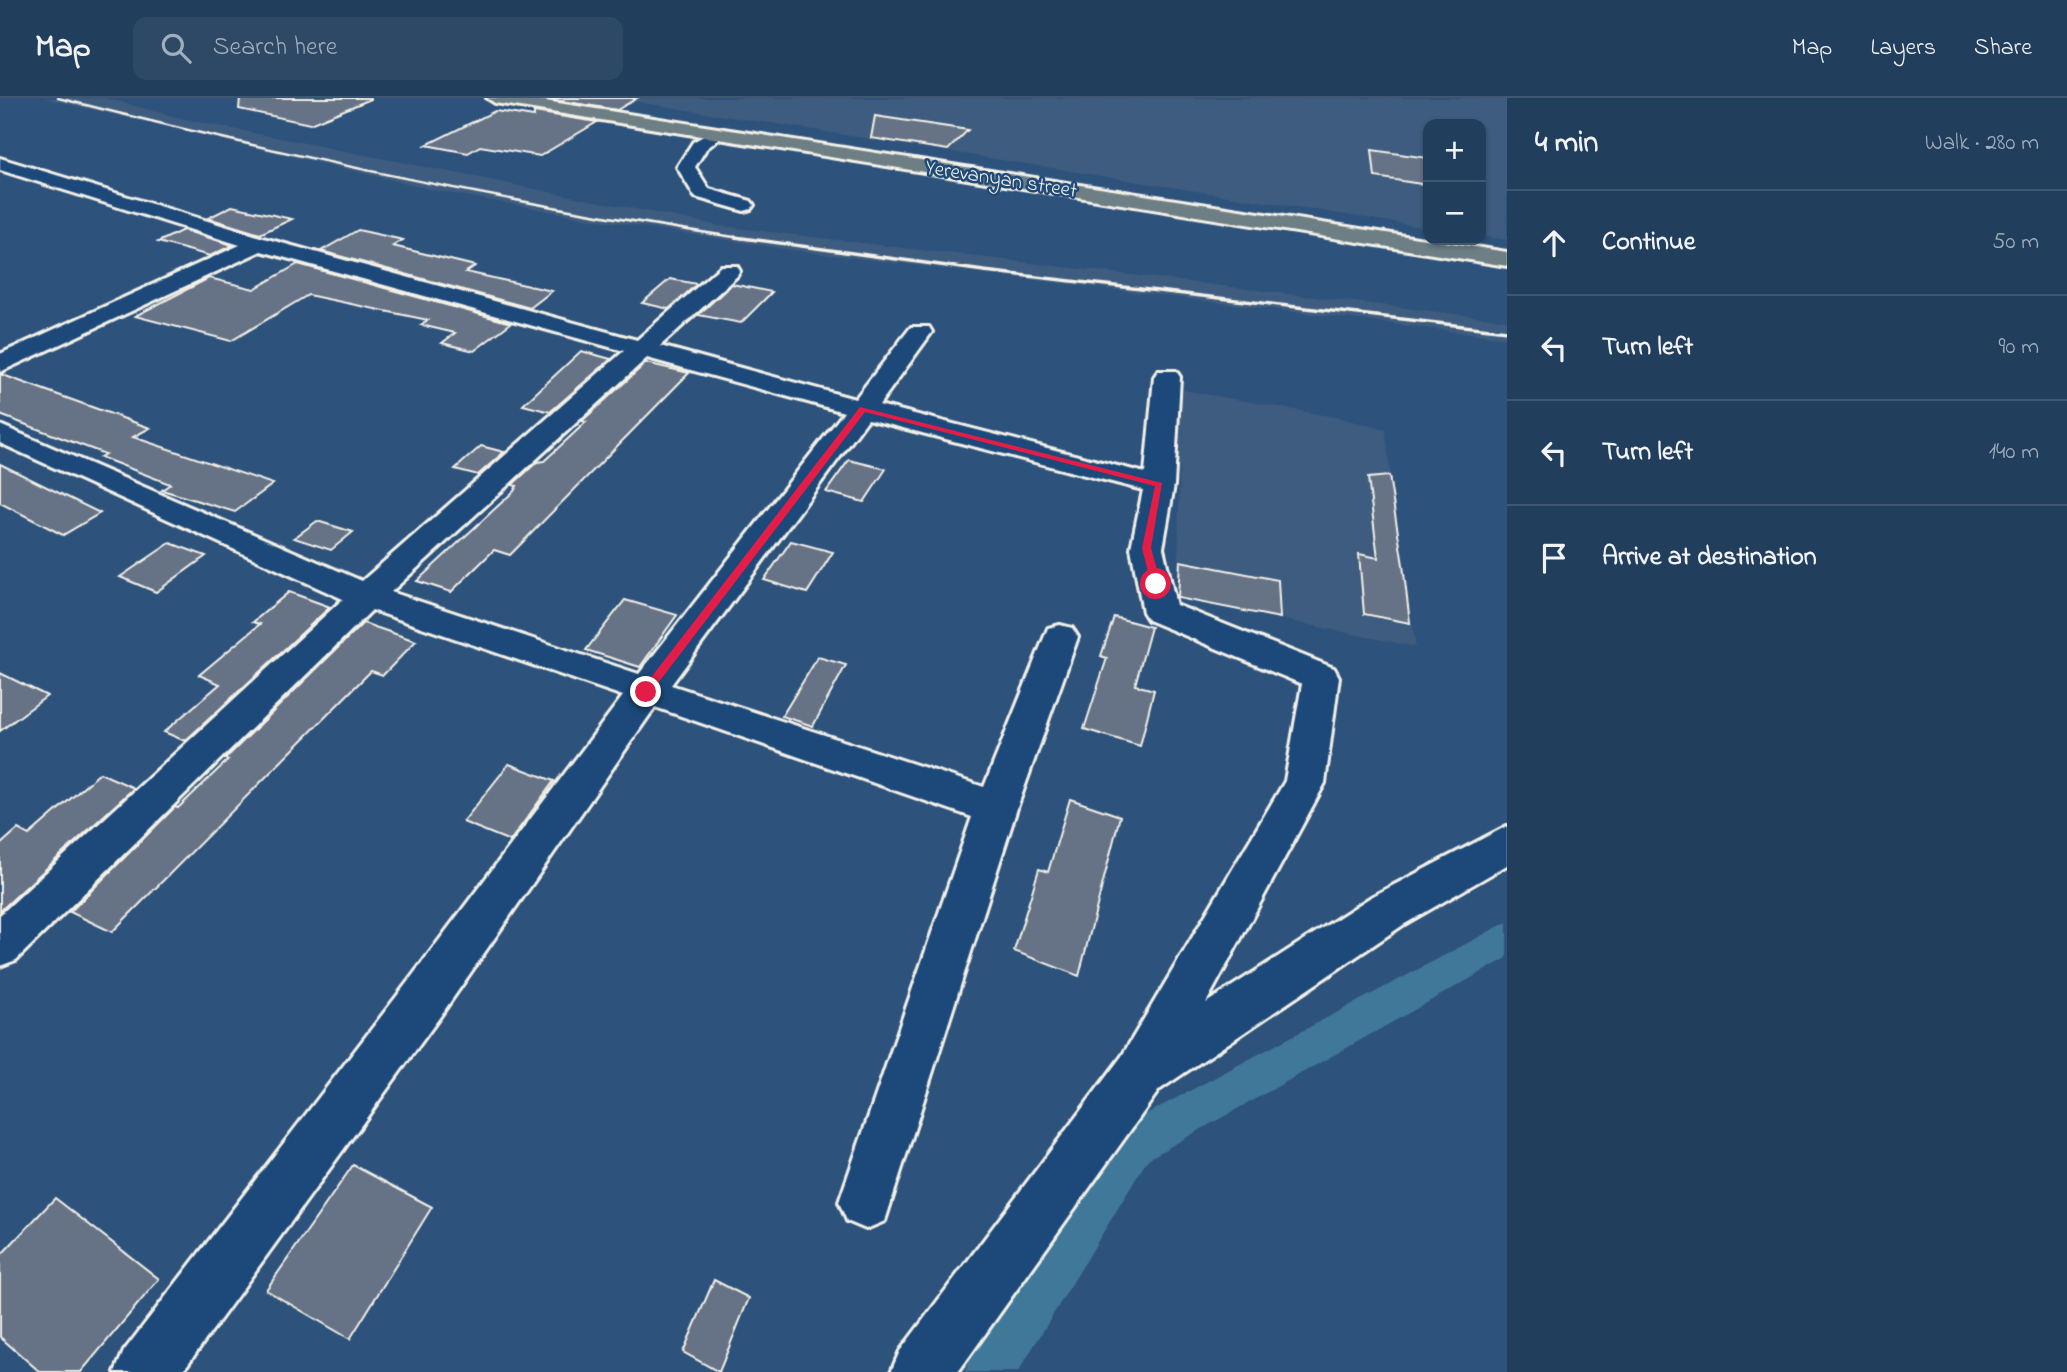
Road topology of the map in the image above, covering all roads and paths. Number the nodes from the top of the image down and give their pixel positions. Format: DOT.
graph roads {
  1 [pos="495,98"];
  2 [pos="543,98"];
  3 [pos="638,118"];
  4 [pos="716,134"];
  5 [pos="869,154"];
  6 [pos="0,163"];
  7 [pos="31,174"];
  8 [pos="0,186"];
  9 [pos="744,205"];
  10 [pos="1423,237"];
  11 [pos="259,244"];
  12 [pos="1474,245"];
  13 [pos="1507,250"];
  14 [pos="1507,259"];
  15 [pos="729,271"];
  16 [pos="920,332"];
  17 [pos="639,349"];
  18 [pos="0,364"];
  19 [pos="1167,377"];
  20 [pos="863,409"];
  21 [pos="0,433"];
  22 [pos="1159,485"];
  23 [pos="366,596"];
  24 [pos="1060,637"];
  25 [pos="646,692"];
  26 [pos="996,808"];
  27 [pos="1507,844"];
  28 [pos="0,945"];
  29 [pos="1140,1074"];
  30 [pos="866,1202"];
  31 [pos="145,1372"];
  32 [pos="921,1372"];
  1 -- 3 [label="highway, Yerevanyan street"];
  2 -- 3 [label="highway, Yerevanyan street"];
  3 -- 4 [label="highway, Yerevanyan street"];
  3 -- 5 [label="highway, Yerevanyan street"];
  4 -- 5 [label="highway, Yerevanyan street"];
  4 -- 9 [label="street"];
  5 -- 10 [label="highway, Yerevanyan street"];
  5 -- 14 [label="highway, Yerevanyan street"];
  6 -- 7 [label="street"];
  7 -- 8 [label="street"];
  7 -- 11 [label="street"];
  11 -- 17 [label="street"];
  11 -- 18 [label="street"];
  12 -- 13 [label="highway"];
  15 -- 17 [label="street"];
  16 -- 20 [label="street"];
  17 -- 20 [label="street"];
  17 -- 23 [label="street"];
  19 -- 22 [label="street"];
  20 -- 22 [label="street"];
  20 -- 25 [label="street"];
  21 -- 23 [label="street"];
  22 -- 29 [label="street"];
  23 -- 25 [label="street"];
  23 -- 28 [label="street"];
  24 -- 26 [label="street"];
  25 -- 26 [label="street"];
  25 -- 31 [label="street"];
  26 -- 30 [label="street"];
  27 -- 29 [label="street"];
  29 -- 32 [label="street"];
}
